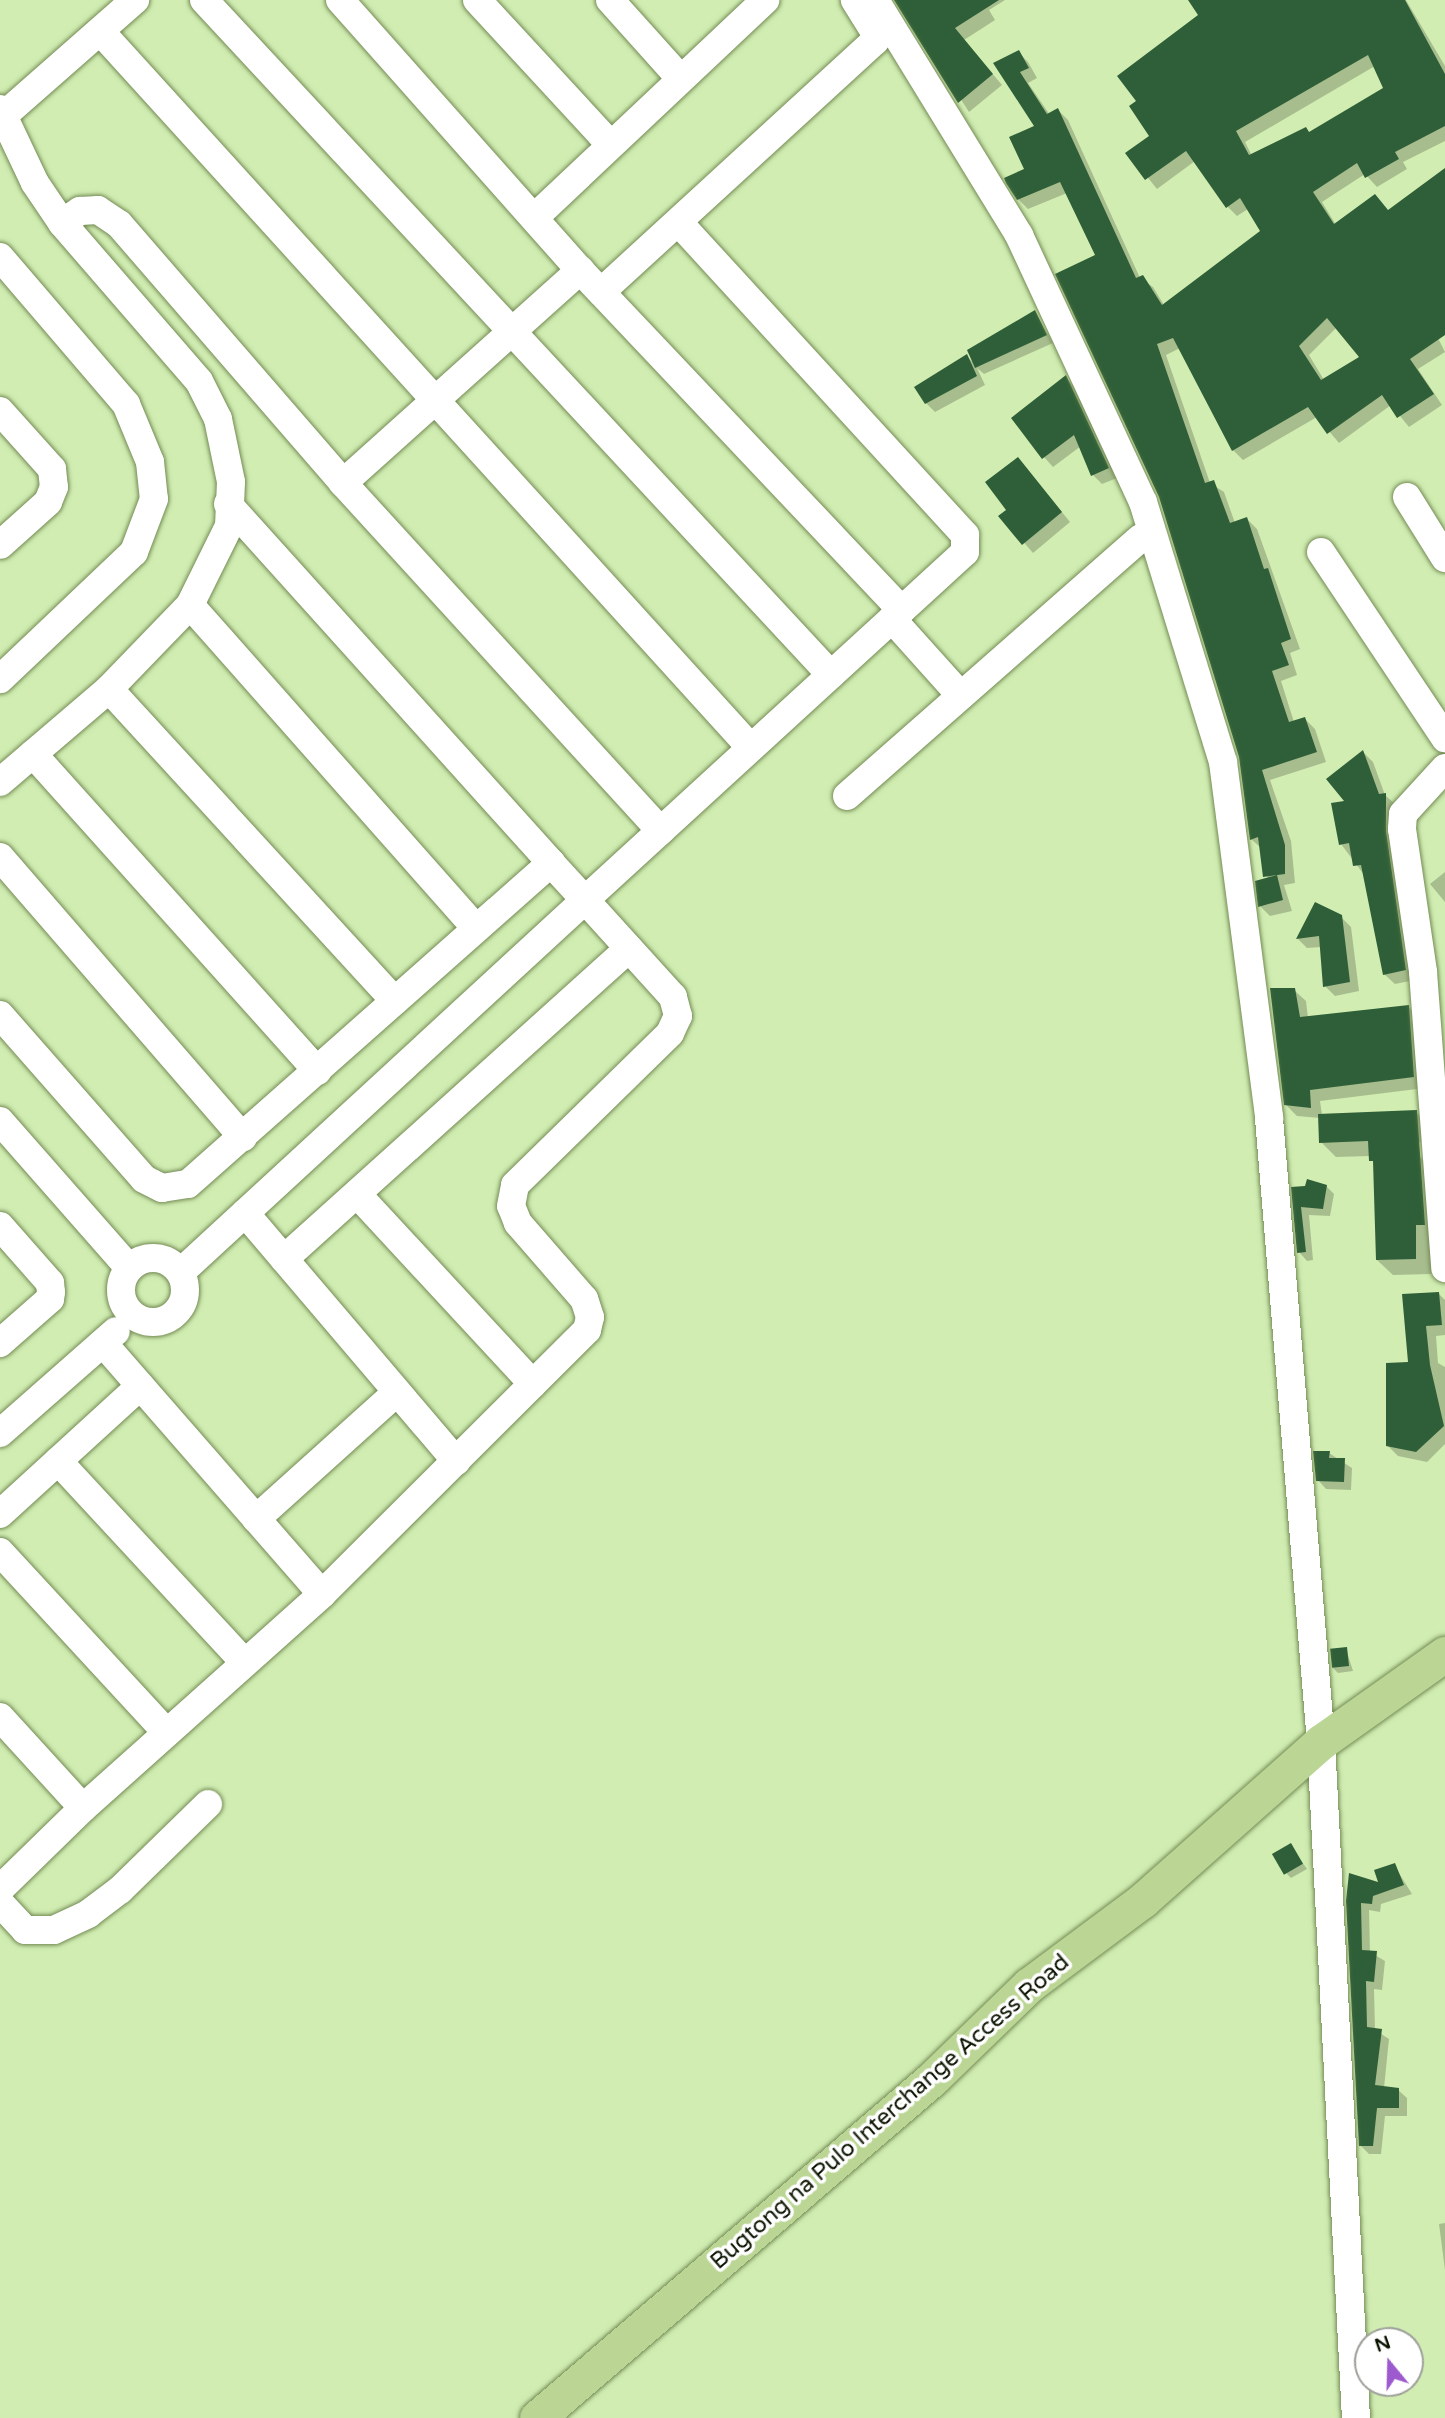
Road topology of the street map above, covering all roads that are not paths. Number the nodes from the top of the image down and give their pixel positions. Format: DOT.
graph roads {
  1 [pos="135,0"];
  2 [pos="204,0"];
  3 [pos="340,0"];
  4 [pos="477,0"];
  5 [pos="610,0"];
  6 [pos="855,0"];
  7 [pos="875,0"];
  8 [pos="754,3"];
  9 [pos="100,31"];
  10 [pos="681,79"];
  11 [pos="1,113"];
  12 [pos="611,145"];
  13 [pos="534,218"];
  14 [pos="62,223"];
  15 [pos="679,223"];
  16 [pos="0,257"];
  17 [pos="580,270"];
  18 [pos="601,292"];
  19 [pos="510,333"];
  20 [pos="230,353"];
  21 [pos="199,381"];
  22 [pos="438,398"];
  23 [pos="0,411"];
  24 [pos="343,483"];
  25 [pos="1407,497"];
  26 [pos="228,504"];
  27 [pos="1140,539"];
  28 [pos="0,545"];
  29 [pos="1321,552"];
  30 [pos="1445,558"];
  31 [pos="191,605"];
  32 [pos="897,614"];
  33 [pos="831,675"];
  34 [pos="0,678"];
  35 [pos="108,690"];
  36 [pos="961,696"];
  37 [pos="1445,738"];
  38 [pos="751,748"];
  39 [pos="33,754"];
  40 [pos="1445,768"];
  41 [pos="0,782"];
  42 [pos="847,796"];
  43 [pos="661,831"];
  44 [pos="0,857"];
  45 [pos="551,863"];
  46 [pos="585,900"];
  47 [pos="476,928"];
  48 [pos="629,948"];
  49 [pos="1423,972"];
  50 [pos="1445,998"];
  51 [pos="395,1001"];
  52 [pos="0,1015"];
  53 [pos="317,1071"];
  54 [pos="0,1121"];
  55 [pos="243,1138"];
  56 [pos="357,1194"];
  57 [pos="245,1213"];
  58 [pos="0,1226"];
  59 [pos="284,1259"];
  60 [pos="129,1268"];
  61 [pos="1445,1268"];
  62 [pos="181,1272"];
  63 [pos="132,1315"];
  64 [pos="0,1343"];
  65 [pos="103,1343"];
  66 [pos="533,1384"];
  67 [pos="140,1386"];
  68 [pos="395,1394"];
  69 [pos="0,1433"];
  70 [pos="58,1461"];
  71 [pos="456,1461"];
  72 [pos="0,1514"];
  73 [pos="256,1519"];
  74 [pos="0,1552"];
  75 [pos="322,1594"];
  76 [pos="1445,1654"];
  77 [pos="245,1663"];
  78 [pos="0,1717"];
  79 [pos="167,1733"];
  80 [pos="1321,1742"];
  81 [pos="208,1804"];
  82 [pos="83,1808"];
  83 [pos="0,1889"];
  84 [pos="0,1903"];
  85 [pos="537,2418"];
  86 [pos="1356,2418"];
  1 -- 9 [label="street"];
  2 -- 19 [label="street"];
  3 -- 13 [label="street"];
  4 -- 12 [label="street"];
  5 -- 10 [label="street"];
  6 -- 15 [label="street"];
  7 -- 80 [label="street"];
  8 -- 10 [label="street"];
  9 -- 11 [label="street"];
  9 -- 22 [label="street"];
  10 -- 12 [label="street"];
  11 -- 14 [label="street"];
  12 -- 13 [label="street"];
  13 -- 17 [label="street"];
  14 -- 20 [label="street"];
  14 -- 21 [label="street"];
  15 -- 18 [label="street"];
  15 -- 32 [label="street"];
  16 -- 34 [label="street"];
  17 -- 18 [label="street"];
  17 -- 19 [label="street"];
  18 -- 32 [label="street"];
  19 -- 22 [label="street"];
  19 -- 33 [label="street"];
  20 -- 21 [label="street"];
  20 -- 24 [label="street"];
  21 -- 26 [label="street"];
  22 -- 24 [label="street"];
  22 -- 38 [label="street"];
  23 -- 28 [label="street"];
  24 -- 43 [label="street"];
  25 -- 30 [label="street"];
  26 -- 31 [label="street"];
  26 -- 45 [label="street"];
  27 -- 36 [label="street"];
  29 -- 37 [label="street"];
  31 -- 35 [label="street"];
  31 -- 47 [label="street"];
  32 -- 33 [label="street"];
  32 -- 36 [label="street"];
  33 -- 38 [label="street"];
  35 -- 39 [label="street"];
  35 -- 51 [label="street"];
  36 -- 42 [label="street"];
  38 -- 43 [label="street"];
  39 -- 41 [label="street"];
  39 -- 53 [label="street"];
  40 -- 49 [label="street"];
  43 -- 46 [label="street"];
  44 -- 55 [label="street"];
  45 -- 46 [label="street"];
  45 -- 47 [label="street"];
  46 -- 48 [label="street"];
  46 -- 57 [label="street"];
  47 -- 51 [label="street"];
  48 -- 56 [label="street"];
  48 -- 66 [label="street"];
  49 -- 50 [label="street"];
  49 -- 61 [label="street"];
  51 -- 53 [label="street"];
  52 -- 55 [label="street"];
  53 -- 55 [label="street"];
  54 -- 60 [label="street"];
  56 -- 59 [label="street"];
  56 -- 66 [label="street"];
  57 -- 59 [label="street"];
  57 -- 62 [label="street"];
  58 -- 64 [label="street"];
  59 -- 68 [label="street"];
  60 -- 62 [label="street"];
  60 -- 63 [label="street"];
  62 -- 63 [label="street"];
  63 -- 65 [label="street"];
  65 -- 67 [label="street"];
  65 -- 69 [label="street"];
  66 -- 71 [label="street"];
  67 -- 70 [label="street"];
  67 -- 73 [label="street"];
  68 -- 71 [label="street"];
  68 -- 73 [label="street"];
  70 -- 72 [label="street"];
  70 -- 77 [label="street"];
  71 -- 75 [label="street"];
  73 -- 75 [label="street"];
  74 -- 79 [label="street"];
  75 -- 77 [label="street"];
  76 -- 80 [label="main road, Bugtong na Pulo Interchange Access Road"];
  77 -- 79 [label="street"];
  78 -- 82 [label="street"];
  79 -- 82 [label="street"];
  80 -- 85 [label="main road, Bugtong na Pulo Interchange Access Road"];
  80 -- 86 [label="street"];
  81 -- 84 [label="street"];
  82 -- 83 [label="street"];
}
